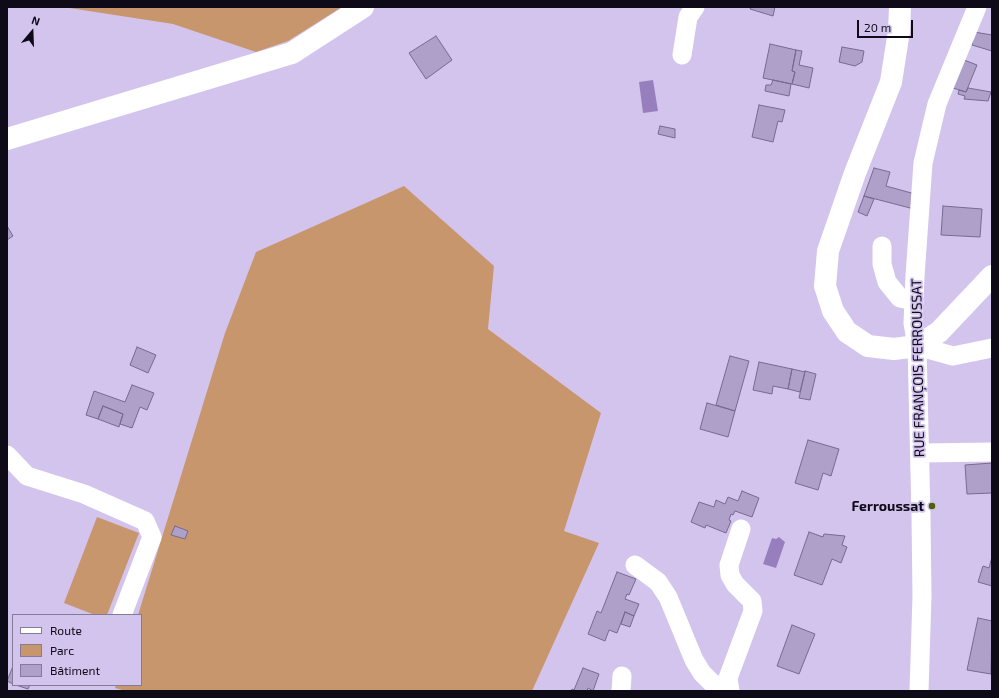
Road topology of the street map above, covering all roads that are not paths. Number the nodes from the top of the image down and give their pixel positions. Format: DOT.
graph roads {
  1 [pos="363,7"];
  2 [pos="695,7"];
  3 [pos="900,7"];
  4 [pos="977,7"];
  5 [pos="682,55"];
  6 [pos="7,139"];
  7 [pos="882,246"];
  8 [pos="992,276"];
  9 [pos="914,301"];
  10 [pos="917,346"];
  11 [pos="992,348"];
  12 [pos="992,452"];
  13 [pos="920,453"];
  14 [pos="7,455"];
  15 [pos="741,529"];
  16 [pos="636,565"];
  17 [pos="122,614"];
  18 [pos="731,691"];
  19 [pos="919,691"];
  1 -- 6 [label="main road"];
  2 -- 5 [label="street"];
  3 -- 10 [label="main road"];
  4 -- 9 [label="street, RUE FRANÇOIS FERROUSSAT"];
  7 -- 9 [label="street"];
  8 -- 10 [label="main road"];
  9 -- 10 [label="street, RUE FRANÇOIS FERROUSSAT"];
  10 -- 11 [label="street"];
  10 -- 13 [label="street, RUE FRANÇOIS FERROUSSAT"];
  12 -- 13 [label="street"];
  13 -- 19 [label="street, RUE FRANÇOIS FERROUSSAT"];
  14 -- 17 [label="street"];
  15 -- 18 [label="street"];
  16 -- 18 [label="street"];
}
